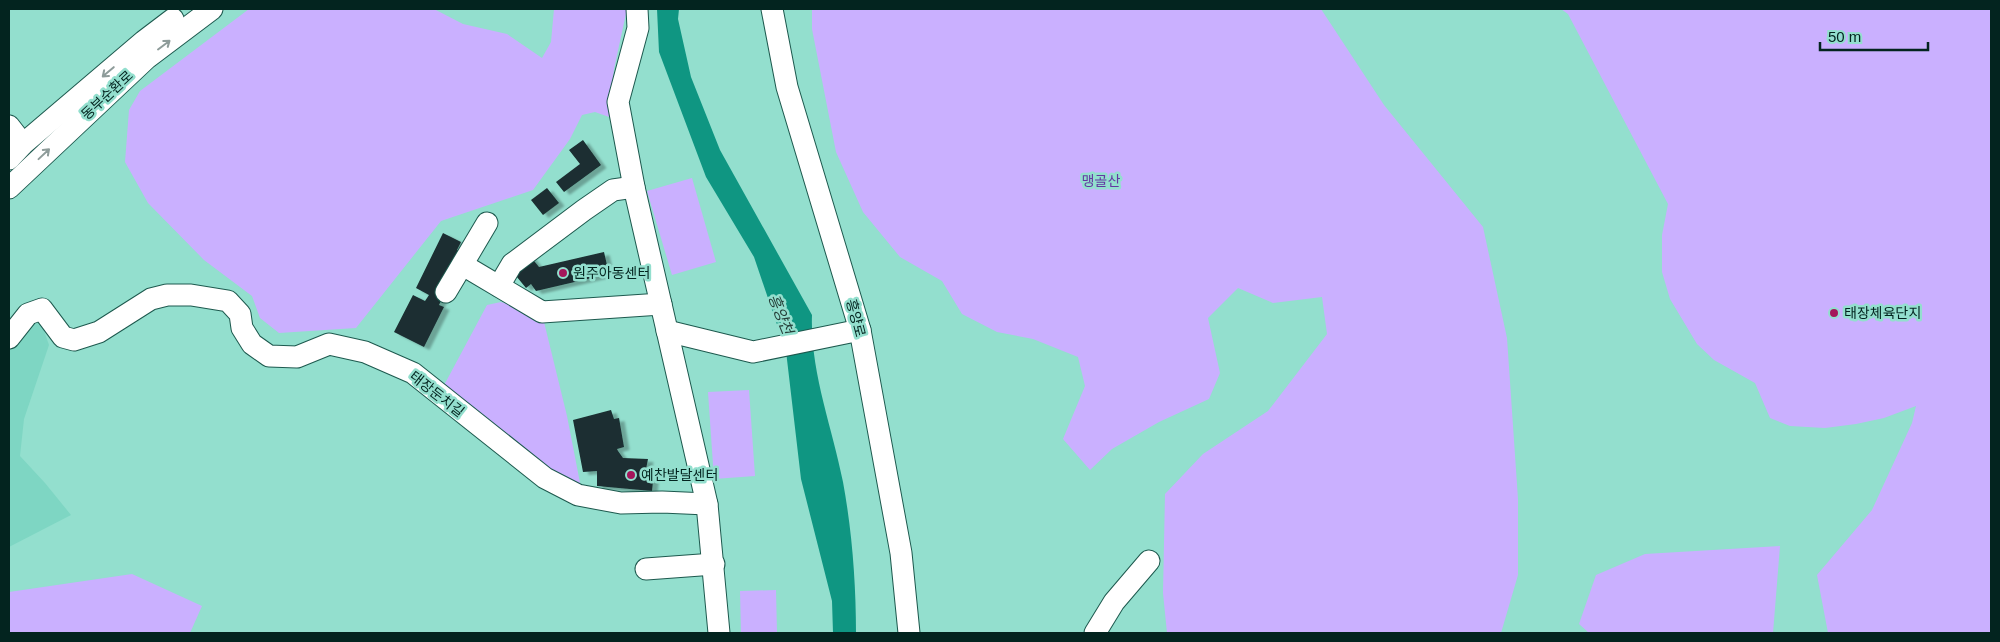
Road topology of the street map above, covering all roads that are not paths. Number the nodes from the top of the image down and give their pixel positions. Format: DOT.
graph roads {
  1 [pos="187,9"];
  2 [pos="212,9"];
  3 [pos="637,9"];
  4 [pos="772,9"];
  5 [pos="9,126"];
  6 [pos="16,152"];
  7 [pos="634,187"];
  8 [pos="9,188"];
  9 [pos="487,223"];
  10 [pos="463,265"];
  11 [pos="499,286"];
  12 [pos="446,292"];
  13 [pos="661,304"];
  14 [pos="668,331"];
  15 [pos="850,332"];
  16 [pos="9,338"];
  17 [pos="707,504"];
  18 [pos="1149,561"];
  19 [pos="714,564"];
  20 [pos="646,569"];
  21 [pos="719,633"];
  22 [pos="909,633"];
  23 [pos="1095,633"];
  1 -- 6 [label="street, 동부순환로, one-way"];
  8 -- 2 [label="street, 동부순환로, one-way"];
  3 -- 7 [label="street"];
  4 -- 15 [label="street, 흥양로"];
  5 -- 6 [label="street"];
  7 -- 11 [label="street"];
  7 -- 13 [label="street"];
  9 -- 10 [label="street"];
  10 -- 11 [label="street"];
  10 -- 12 [label="street"];
  11 -- 13 [label="street"];
  13 -- 14 [label="street"];
  14 -- 15 [label="street"];
  14 -- 17 [label="street"];
  15 -- 22 [label="street, 흥양로"];
  16 -- 17 [label="street, 태장둔치길"];
  17 -- 19 [label="street"];
  18 -- 23 [label="street"];
  19 -- 20 [label="street"];
  19 -- 21 [label="street"];
}
